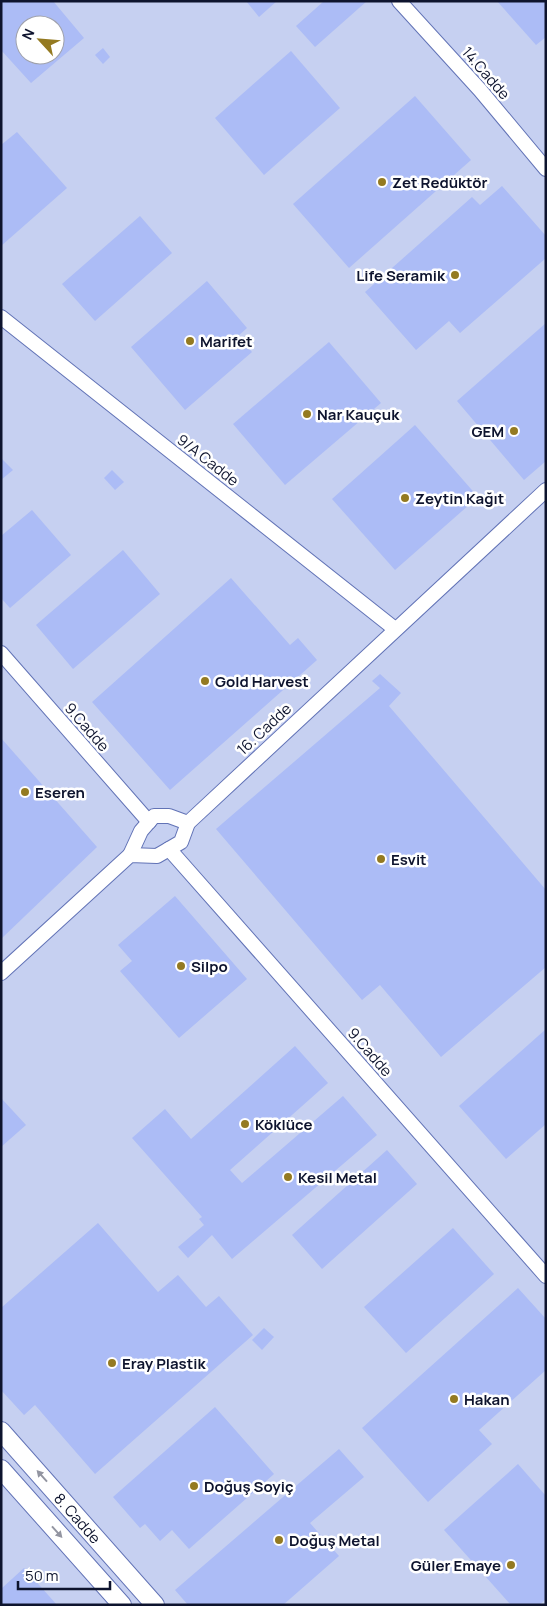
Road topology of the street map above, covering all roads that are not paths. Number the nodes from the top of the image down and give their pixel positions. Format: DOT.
graph roads {
  1 [pos="399,1"];
  2 [pos="546,169"];
  3 [pos="1,317"];
  4 [pos="546,490"];
  5 [pos="396,629"];
  6 [pos="1,653"];
  7 [pos="149,822"];
  8 [pos="188,823"];
  9 [pos="169,849"];
  10 [pos="130,855"];
  11 [pos="1,973"];
  12 [pos="546,1276"];
  13 [pos="1,1431"];
  14 [pos="1,1469"];
  15 [pos="122,1605"];
  16 [pos="154,1605"];
  1 -- 2 [label="street, 14.Cadde"];
  3 -- 5 [label="street, 9/A Cadde"];
  4 -- 5 [label="street, 16. Cadde"];
  5 -- 8 [label="street, 16. Cadde"];
  6 -- 7 [label="street, 9.Cadde"];
  7 -- 8 [label="street"];
  7 -- 10 [label="street"];
  8 -- 9 [label="street, 16. Cadde"];
  9 -- 10 [label="street"];
  9 -- 12 [label="street, 9.Cadde"];
  10 -- 11 [label="street"];
  16 -- 13 [label="street, 8. Cadde, one-way"];
  14 -- 15 [label="street, 8. Cadde, one-way"];
}
